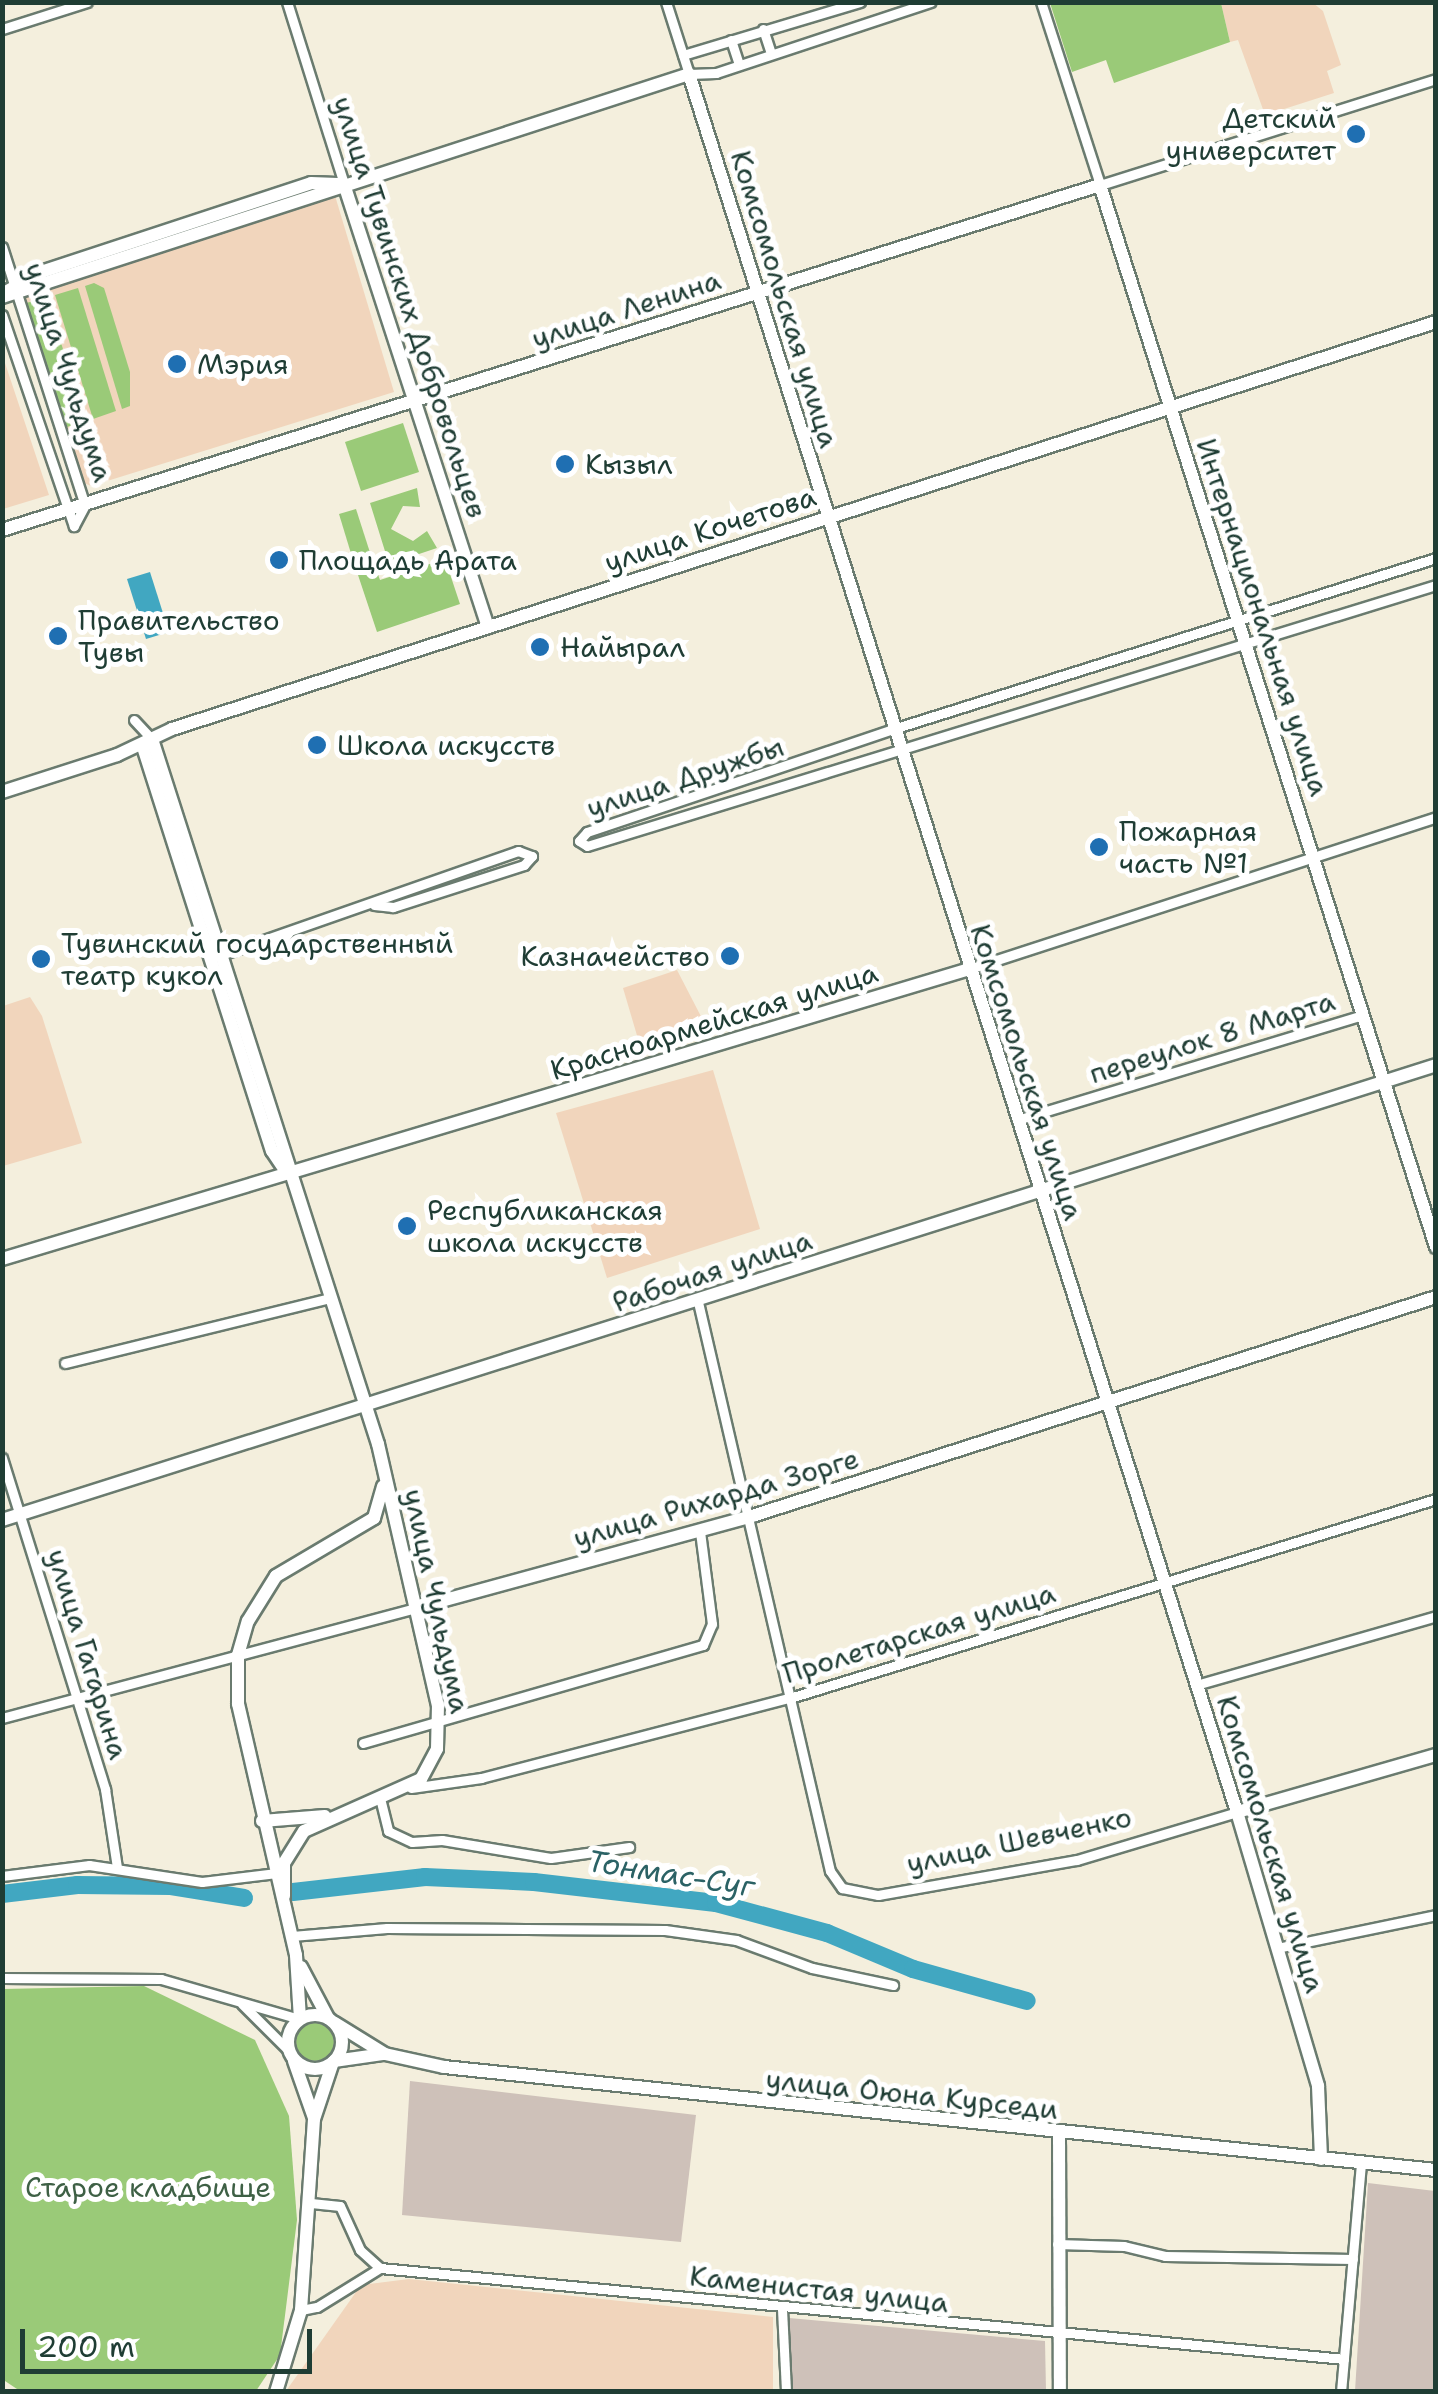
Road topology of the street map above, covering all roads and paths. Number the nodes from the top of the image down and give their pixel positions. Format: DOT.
graph roads {
  1 [pos="87,2"];
  2 [pos="287,2"];
  3 [pos="666,2"];
  4 [pos="860,2"];
  5 [pos="931,2"];
  6 [pos="1041,2"];
  7 [pos="832,11"];
  8 [pos="2,29"];
  9 [pos="763,29"];
  10 [pos="840,32"];
  11 [pos="731,40"];
  12 [pos="771,54"];
  13 [pos="683,55"];
  14 [pos="739,65"];
  15 [pos="689,74"];
  16 [pos="1436,79"];
  17 [pos="344,184"];
  18 [pos="1100,184"];
  19 [pos="2,247"];
  20 [pos="9,292"];
  21 [pos="758,293"];
  22 [pos="2,315"];
  23 [pos="1436,322"];
  24 [pos="414,402"];
  25 [pos="1170,407"];
  26 [pos="85,505"];
  27 [pos="65,510"];
  28 [pos="828,517"];
  29 [pos="2,530"];
  30 [pos="1436,558"];
  31 [pos="1436,585"];
  32 [pos="1237,620"];
  33 [pos="488,627"];
  34 [pos="1244,643"];
  35 [pos="1096,663"];
  36 [pos="1104,686"];
  37 [pos="894,729"];
  38 [pos="147,741"];
  39 [pos="900,751"];
  40 [pos="2,792"];
  41 [pos="670,806"];
  42 [pos="1436,817"];
  43 [pos="674,818"];
  44 [pos="1312,857"];
  45 [pos="374,904"];
  46 [pos="216,956"];
  47 [pos="969,969"];
  48 [pos="1362,1015"];
  49 [pos="1436,1064"];
  50 [pos="1384,1081"];
  51 [pos="1017,1120"];
  52 [pos="288,1174"];
  53 [pos="1039,1191"];
  54 [pos="1436,1246"];
  55 [pos="2,1259"];
  56 [pos="1436,1297"];
  57 [pos="329,1298"];
  58 [pos="698,1302"];
  59 [pos="65,1363"];
  60 [pos="1106,1402"];
  61 [pos="366,1406"];
  62 [pos="2,1458"];
  63 [pos="384,1468"];
  64 [pos="1436,1499"];
  65 [pos="21,1514"];
  66 [pos="752,1516"];
  67 [pos="374,1518"];
  68 [pos="2,1520"];
  69 [pos="396,1526"];
  70 [pos="700,1531"];
  71 [pos="1162,1580"];
  72 [pos="416,1608"];
  73 [pos="1436,1616"];
  74 [pos="238,1655"];
  75 [pos="1196,1685"];
  76 [pos="78,1696"];
  77 [pos="793,1697"];
  78 [pos="2,1718"];
  79 [pos="439,1721"];
  80 [pos="364,1743"];
  81 [pos="1436,1755"];
  82 [pos="411,1788"];
  83 [pos="382,1802"];
  84 [pos="345,1812"];
  85 [pos="1236,1812"];
  86 [pos="262,1821"];
  87 [pos="629,1847"];
  88 [pos="118,1867"];
  89 [pos="276,1873"];
  90 [pos="2,1876"];
  91 [pos="284,1896"];
  92 [pos="1436,1915"];
  93 [pos="292,1936"];
  94 [pos="1277,1948"];
  95 [pos="296,1955"];
  96 [pos="2,1978"];
  97 [pos="893,1985"];
  98 [pos="240,2002"];
  99 [pos="300,2019"];
  100 [pos="332,2021"];
  101 [pos="386,2054"];
  102 [pos="291,2055"];
  103 [pos="333,2062"];
  104 [pos="314,2118"];
  105 [pos="1059,2135"];
  106 [pos="1321,2159"];
  107 [pos="1360,2163"];
  108 [pos="1436,2170"];
  109 [pos="311,2203"];
  110 [pos="1057,2244"];
  111 [pos="1353,2259"];
  112 [pos="380,2268"];
  113 [pos="782,2309"];
  114 [pos="301,2310"];
  115 [pos="1058,2336"];
  116 [pos="1344,2359"];
  117 [pos="276,2392"];
  118 [pos="786,2392"];
  119 [pos="1060,2392"];
  120 [pos="1340,2392"];
  1 -- 8 [label="street"];
  2 -- 17 [label="street, улица Тувинских Добровольцев"];
  3 -- 13 [label="street, Комсомольская улица"];
  4 -- 7 [label="street"];
  5 -- 10 [label="street"];
  6 -- 18 [label="street, Интернациональная улица"];
  7 -- 9 [label="street"];
  7 -- 10 [label="street"];
  9 -- 11 [label="street"];
  9 -- 12 [label="street"];
  10 -- 12 [label="street"];
  11 -- 13 [label="street"];
  11 -- 14 [label="street"];
  12 -- 14 [label="street"];
  13 -- 15 [label="street, Комсомольская улица"];
  14 -- 15 [label="street"];
  15 -- 17 [label="street"];
  15 -- 21 [label="street, Комсомольская улица"];
  16 -- 18 [label="street, улица Ленина"];
  17 -- 20 [label="street"];
  17 -- 24 [label="street, улица Тувинских Добровольцев"];
  18 -- 21 [label="street, улица Ленина"];
  18 -- 25 [label="street, Интернациональная улица"];
  19 -- 20 [label="street, улица Чульдума"];
  20 -- 26 [label="street, улица Чульдума"];
  21 -- 24 [label="street, улица Ленина"];
  21 -- 28 [label="street, Комсомольская улица"];
  22 -- 27 [label="street, улица Чульдума"];
  23 -- 25 [label="street, улица Кочетова"];
  24 -- 26 [label="street, улица Ленина"];
  24 -- 33 [label="street, улица Тувинских Добровольцев"];
  25 -- 28 [label="street, улица Кочетова"];
  25 -- 32 [label="street, Интернациональная улица"];
  26 -- 27 [label="street, улица Ленина"];
  27 -- 29 [label="street, улица Ленина"];
  28 -- 33 [label="street, улица Кочетова"];
  28 -- 37 [label="street, Комсомольская улица"];
  30 -- 32 [label="street, улица Дружбы"];
  31 -- 34 [label="street, улица Дружбы"];
  32 -- 34 [label="street, Интернациональная улица"];
  32 -- 35 [label="street, улица Дружбы"];
  33 -- 38 [label="street, улица Кочетова"];
  34 -- 36 [label="street, улица Дружбы"];
  34 -- 44 [label="street, Интернациональная улица"];
  35 -- 36 [label="street"];
  35 -- 37 [label="street, улица Дружбы"];
  36 -- 39 [label="street, улица Дружбы"];
  37 -- 39 [label="street, Комсомольская улица"];
  37 -- 41 [label="street, улица Дружбы"];
  38 -- 40 [label="street, улица Кочетова"];
  38 -- 46 [label="street, улица Чульдума"];
  39 -- 43 [label="street, улица Дружбы"];
  39 -- 47 [label="street, Комсомольская улица"];
  41 -- 43 [label="street"];
  41 -- 43 [label="street, улица Дружбы"];
  42 -- 44 [label="street, Красноармейская улица"];
  44 -- 47 [label="street, Красноармейская улица"];
  44 -- 48 [label="street, Интернациональная улица"];
  45 -- 45 [label="street"];
  45 -- 46 [label="street"];
  46 -- 52 [label="street, улица Чульдума"];
  47 -- 51 [label="street, Комсомольская улица"];
  47 -- 52 [label="street, Красноармейская улица"];
  48 -- 50 [label="street, Интернациональная улица"];
  48 -- 51 [label="street, переулок 8 Марта"];
  49 -- 50 [label="street, Рабочая улица"];
  50 -- 53 [label="street, Рабочая улица"];
  50 -- 54 [label="street, Интернациональная улица"];
  51 -- 53 [label="street, Комсомольская улица"];
  52 -- 55 [label="street, Красноармейская улица"];
  52 -- 57 [label="street, улица Чульдума"];
  53 -- 58 [label="street, Рабочая улица"];
  53 -- 60 [label="street, Комсомольская улица"];
  56 -- 60 [label="street, улица Рихарда Зорге"];
  57 -- 59 [label="street"];
  57 -- 61 [label="street, улица Чульдума"];
  58 -- 61 [label="street, Рабочая улица"];
  58 -- 66 [label="street"];
  60 -- 66 [label="street, улица Рихарда Зорге"];
  60 -- 71 [label="street, Комсомольская улица"];
  61 -- 63 [label="street, улица Чульдума"];
  61 -- 65 [label="street, Рабочая улица"];
  62 -- 65 [label="street, улица Гагарина"];
  63 -- 67 [label="street, улица Чульдума"];
  63 -- 69 [label="street, улица Чульдума"];
  64 -- 71 [label="street, Пролетарская улица"];
  65 -- 68 [label="street, Рабочая улица"];
  65 -- 76 [label="street, улица Гагарина"];
  66 -- 70 [label="street, улица Рихарда Зорге"];
  66 -- 77 [label="street"];
  67 -- 69 [label="street"];
  67 -- 74 [label="street, улица Чульдума"];
  69 -- 72 [label="street, улица Чульдума"];
  70 -- 72 [label="street, улица Рихарда Зорге"];
  70 -- 79 [label="street"];
  71 -- 75 [label="street, Комсомольская улица"];
  71 -- 77 [label="street, Пролетарская улица"];
  72 -- 74 [label="street, улица Рихарда Зорге"];
  72 -- 79 [label="street, улица Чульдума"];
  73 -- 75 [label="street"];
  74 -- 76 [label="street, улица Рихарда Зорге"];
  74 -- 86 [label="street, улица Чульдума"];
  75 -- 85 [label="street, Комсомольская улица"];
  76 -- 78 [label="street, улица Рихарда Зорге"];
  76 -- 88 [label="street, улица Гагарина"];
  77 -- 82 [label="street, Пролетарская улица"];
  77 -- 85 [label="street, улица Шевченко"];
  79 -- 80 [label="street"];
  79 -- 82 [label="street, улица Чульдума"];
  81 -- 85 [label="street, улица Шевченко"];
  82 -- 83 [label="street, улица Чульдума"];
  83 -- 84 [label="street, улица Чульдума"];
  83 -- 87 [label="street"];
  84 -- 86 [label="street"];
  84 -- 91 [label="street, улица Чульдума"];
  85 -- 94 [label="street, Комсомольская улица"];
  86 -- 89 [label="street, улица Чульдума"];
  88 -- 89 [label="street"];
  88 -- 90 [label="street"];
  89 -- 91 [label="street, улица Чульдума"];
  91 -- 93 [label="street, улица Чульдума"];
  92 -- 94 [label="street"];
  93 -- 95 [label="street, улица Чульдума"];
  93 -- 97 [label="street"];
  94 -- 106 [label="street, Комсомольская улица"];
  95 -- 99 [label="street, улица Чульдума"];
  95 -- 100 [label="street, улица Чульдума"];
  96 -- 98 [label="street"];
  98 -- 99 [label="street"];
  98 -- 102 [label="street"];
  99 -- 100 [label="street"];
  99 -- 102 [label="street"];
  100 -- 101 [label="street, улица Оюна Курседи"];
  100 -- 103 [label="street"];
  101 -- 103 [label="street, улица Оюна Курседи"];
  101 -- 105 [label="street, улица Оюна Курседи"];
  102 -- 103 [label="street"];
  102 -- 104 [label="street"];
  103 -- 104 [label="street"];
  104 -- 109 [label="street"];
  105 -- 106 [label="street, улица Оюна Курседи"];
  105 -- 110 [label="street"];
  106 -- 107 [label="street, улица Оюна Курседи"];
  107 -- 108 [label="street, улица Оюна Курседи"];
  107 -- 111 [label="street"];
  109 -- 112 [label="street"];
  109 -- 114 [label="street"];
  110 -- 111 [label="street"];
  110 -- 115 [label="street"];
  111 -- 116 [label="street"];
  112 -- 113 [label="street, Каменистая улица"];
  112 -- 114 [label="street"];
  113 -- 115 [label="street, Каменистая улица"];
  113 -- 118 [label="street"];
  114 -- 117 [label="street"];
  115 -- 116 [label="street, Каменистая улица"];
  115 -- 119 [label="street"];
  116 -- 120 [label="street"];
}
